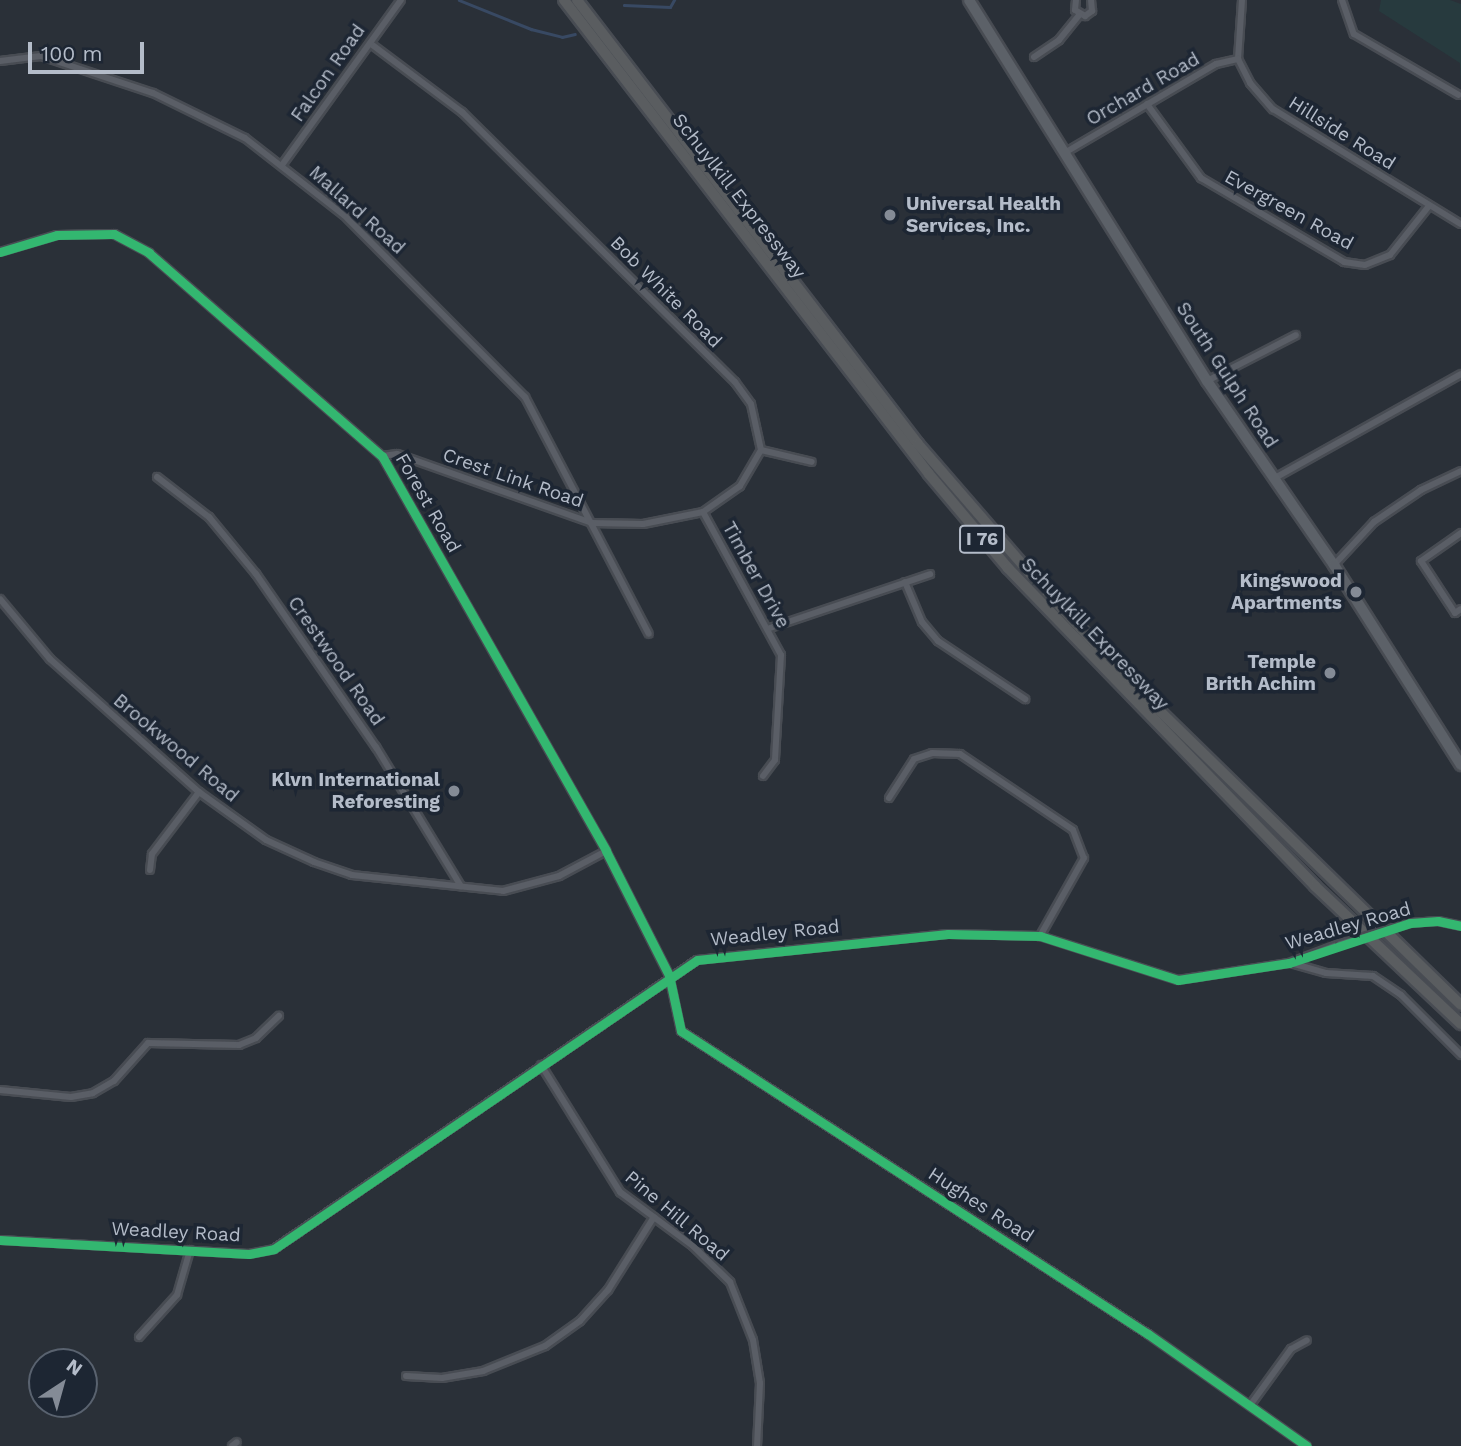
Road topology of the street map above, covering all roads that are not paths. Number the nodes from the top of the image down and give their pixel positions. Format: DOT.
graph roads {
  1 [pos="401,0"];
  2 [pos="564,0"];
  3 [pos="577,0"];
  4 [pos="969,0"];
  5 [pos="1064,0"];
  6 [pos="1091,0"];
  7 [pos="1242,0"];
  8 [pos="1342,0"];
  9 [pos="1075,2"];
  10 [pos="1079,15"];
  11 [pos="371,44"];
  12 [pos="1034,57"];
  13 [pos="1238,59"];
  14 [pos="0,61"];
  15 [pos="1460,96"];
  16 [pos="1147,104"];
  17 [pos="1066,152"];
  18 [pos="282,165"];
  19 [pos="1429,206"];
  20 [pos="1461,224"];
  21 [pos="0,253"];
  22 [pos="1296,335"];
  23 [pos="1461,374"];
  24 [pos="1207,381"];
  25 [pos="761,450"];
  26 [pos="382,456"];
  27 [pos="812,462"];
  28 [pos="1461,471"];
  29 [pos="157,477"];
  30 [pos="1275,478"];
  31 [pos="703,512"];
  32 [pos="592,523"];
  33 [pos="1461,533"];
  34 [pos="1334,565"];
  35 [pos="930,574"];
  36 [pos="905,582"];
  37 [pos="0,599"];
  38 [pos="1461,609"];
  39 [pos="770,628"];
  40 [pos="649,634"];
  41 [pos="1025,699"];
  42 [pos="1461,765"];
  43 [pos="763,776"];
  44 [pos="199,792"];
  45 [pos="889,797"];
  46 [pos="606,851"];
  47 [pos="150,870"];
  48 [pos="461,886"];
  49 [pos="1461,926"];
  50 [pos="1040,936"];
  51 [pos="1289,963"];
  52 [pos="669,975"];
  53 [pos="1461,1006"];
  54 [pos="279,1016"];
  55 [pos="1461,1024"];
  56 [pos="1461,1055"];
  57 [pos="541,1065"];
  58 [pos="0,1090"];
  59 [pos="654,1217"];
  60 [pos="0,1240"];
  61 [pos="190,1250"];
  62 [pos="139,1336"];
  63 [pos="1307,1340"];
  64 [pos="406,1376"];
  65 [pos="1251,1404"];
  66 [pos="757,1446"];
  67 [pos="1307,1446"];
  1 -- 11 [label="street, Falcon Road"];
  2 -- 55 [label="highway, Schuylkill Expressway / I 76"];
  3 -- 53 [label="highway, Schuylkill Expressway / I 76"];
  4 -- 17 [label="main road, South Gulph Road"];
  5 -- 9 [label="street"];
  6 -- 10 [label="street"];
  7 -- 13 [label="street"];
  8 -- 15 [label="street"];
  9 -- 10 [label="street"];
  10 -- 12 [label="street"];
  11 -- 18 [label="street, Falcon Road"];
  11 -- 25 [label="street, Bob White Road"];
  13 -- 16 [label="street, Orchard Road"];
  13 -- 19 [label="street, Hillside Road"];
  14 -- 18 [label="street, Mallard Road"];
  16 -- 17 [label="street, Orchard Road"];
  16 -- 19 [label="street, Evergreen Road"];
  17 -- 24 [label="main road, South Gulph Road"];
  18 -- 32 [label="street, Mallard Road"];
  19 -- 20 [label="street, Hillside Road"];
  21 -- 26 [label="street, Forest Road"];
  22 -- 24 [label="street"];
  23 -- 30 [label="street"];
  24 -- 30 [label="main road, South Gulph Road"];
  25 -- 27 [label="street"];
  25 -- 31 [label="street"];
  26 -- 32 [label="street, Crest Link Road"];
  26 -- 46 [label="street, Forest Road"];
  28 -- 34 [label="street"];
  29 -- 48 [label="street, Crestwood Road"];
  30 -- 34 [label="main road, South Gulph Road"];
  31 -- 32 [label="street"];
  31 -- 39 [label="street, Timber Drive"];
  32 -- 40 [label="street, Mallard Road"];
  33 -- 38 [label="street"];
  34 -- 42 [label="main road, South Gulph Road"];
  35 -- 36 [label="street"];
  36 -- 39 [label="street"];
  36 -- 41 [label="street"];
  37 -- 44 [label="street, Brookwood Road"];
  39 -- 43 [label="street, Timber Drive"];
  44 -- 47 [label="street"];
  44 -- 48 [label="street, Brookwood Road"];
  45 -- 50 [label="street"];
  46 -- 48 [label="street, Brookwood Road"];
  46 -- 52 [label="street, Forest Road"];
  49 -- 51 [label="street, Weadley Road, bridge"];
  50 -- 51 [label="street, Weadley Road"];
  50 -- 52 [label="street, Weadley Road"];
  51 -- 56 [label="street"];
  52 -- 57 [label="street, Weadley Road"];
  52 -- 65 [label="street, Hughes Road"];
  54 -- 58 [label="street"];
  57 -- 59 [label="street, Pine Hill Road"];
  57 -- 61 [label="street, Weadley Road"];
  59 -- 64 [label="street"];
  59 -- 66 [label="street, Pine Hill Road"];
  60 -- 61 [label="street, Weadley Road"];
  61 -- 62 [label="street"];
  63 -- 65 [label="street"];
  65 -- 67 [label="street, Hughes Road"];
}
